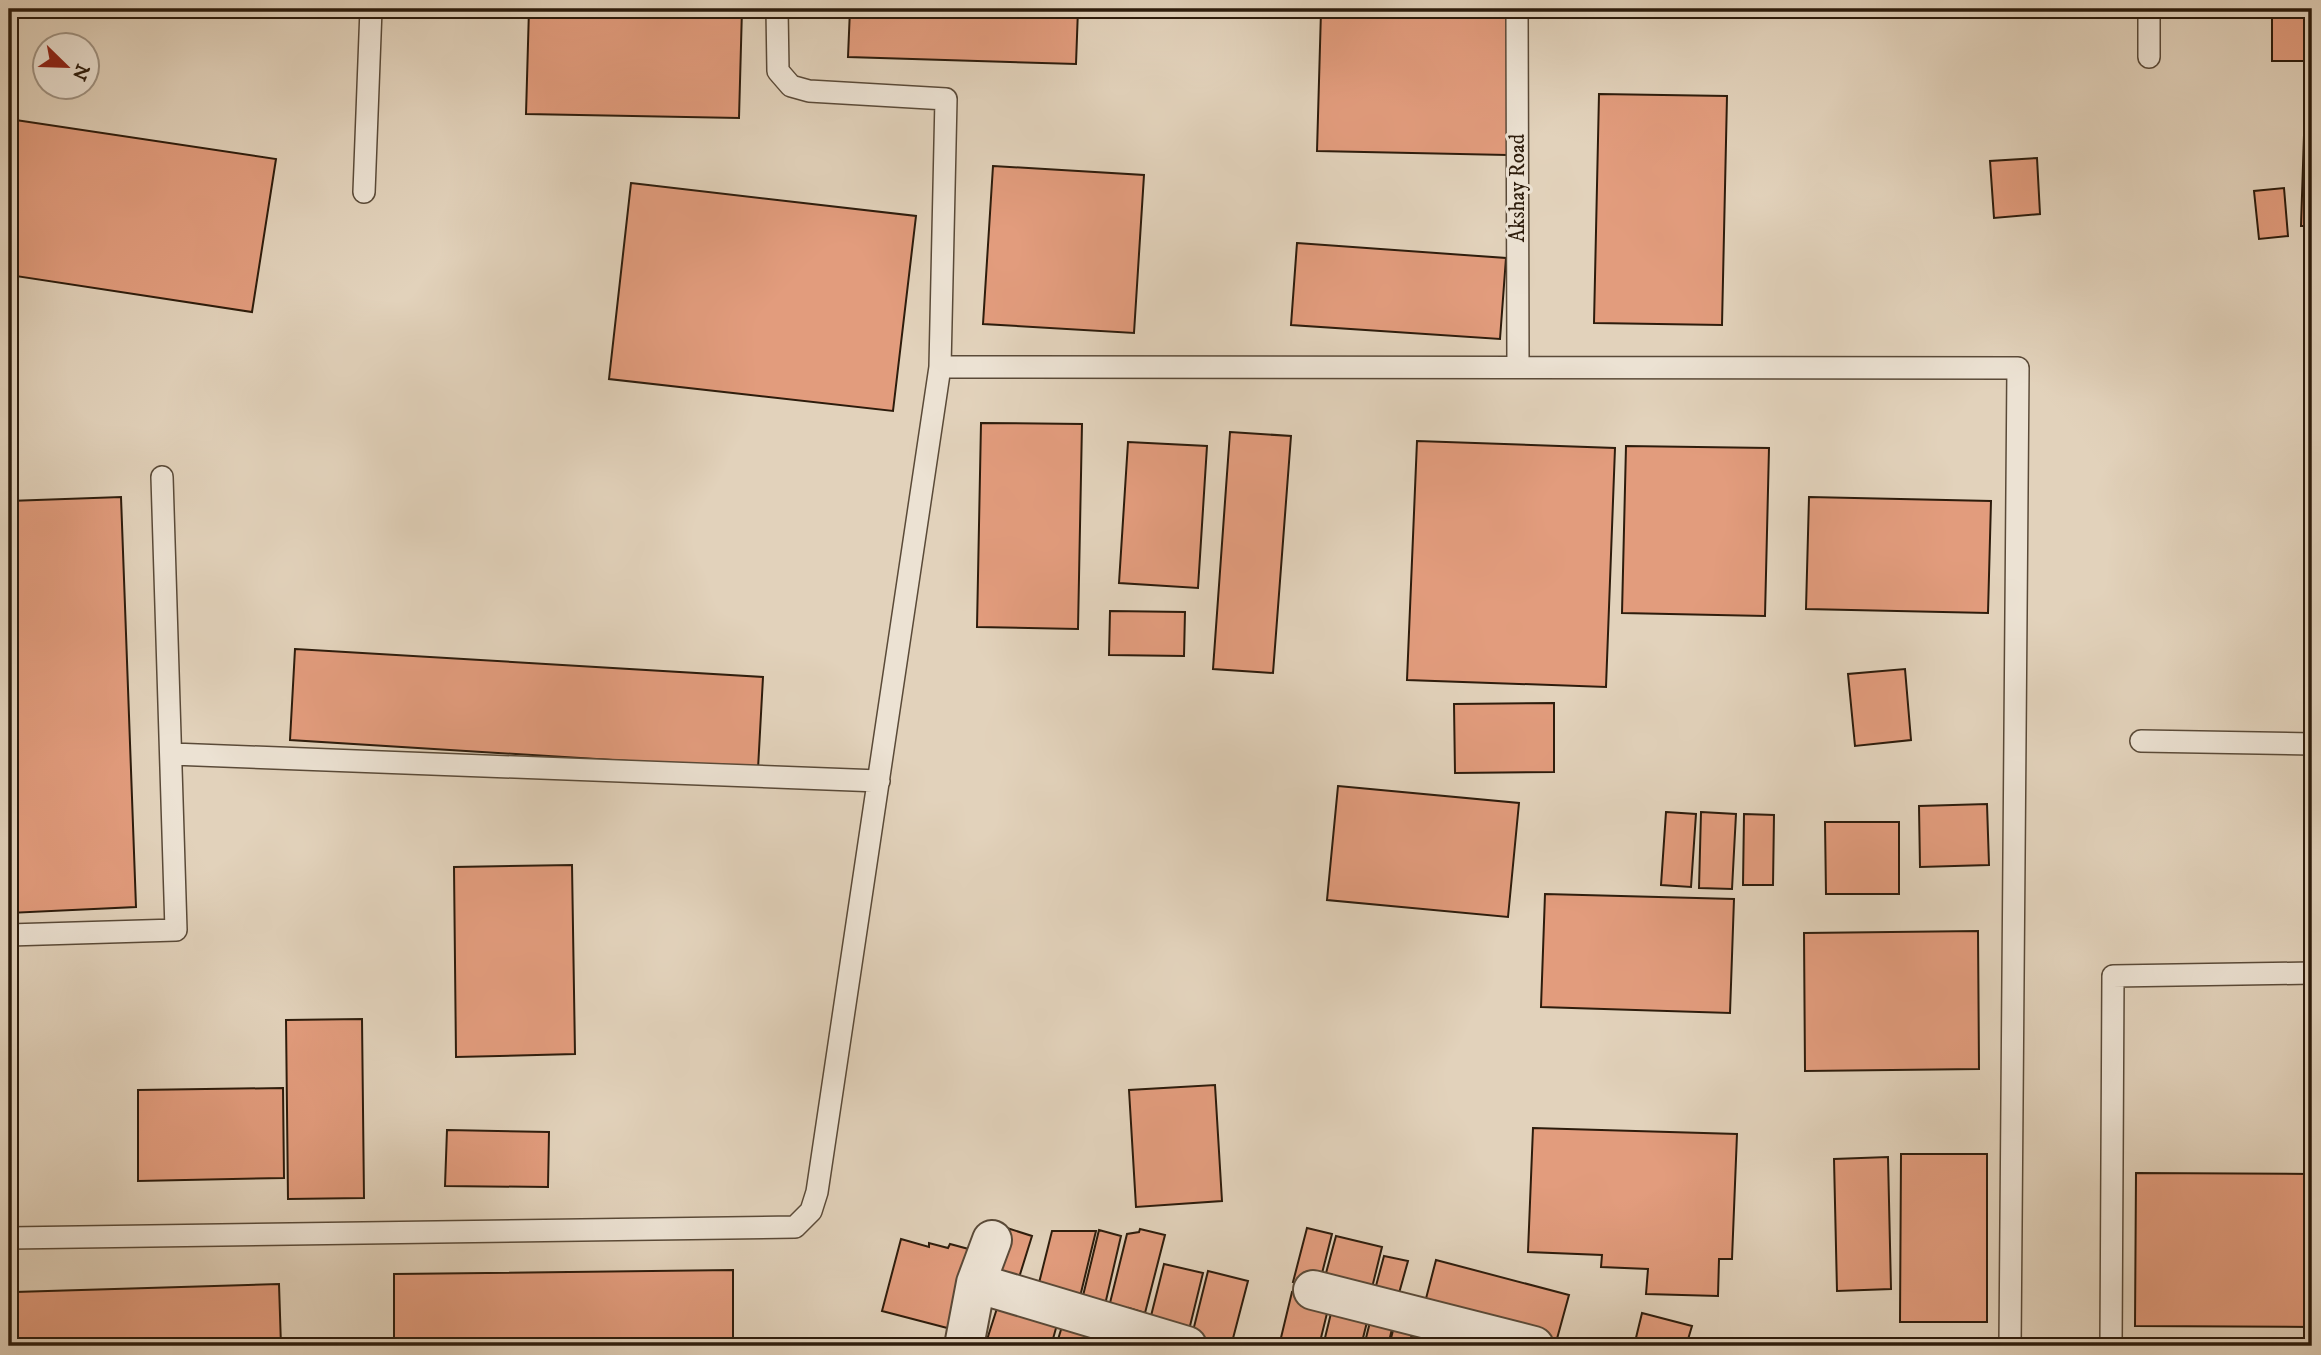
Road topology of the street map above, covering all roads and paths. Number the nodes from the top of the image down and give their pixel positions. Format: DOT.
graph roads {
  1 [pos="370,9"];
  2 [pos="777,9"];
  3 [pos="1517,9"];
  4 [pos="2149,9"];
  5 [pos="2149,57"];
  6 [pos="364,192"];
  7 [pos="940,367"];
  8 [pos="1518,367"];
  9 [pos="162,477"];
  10 [pos="2141,741"];
  11 [pos="2312,744"];
  12 [pos="172,754"];
  13 [pos="879,781"];
  14 [pos="9,935"];
  15 [pos="2312,973"];
  16 [pos="9,1238"];
  17 [pos="992,1240"];
  18 [pos="976,1283"];
  19 [pos="1313,1290"];
  20 [pos="964,1346"];
  21 [pos="1187,1346"];
  22 [pos="1534,1346"];
  23 [pos="2010,1346"];
  24 [pos="2111,1346"];
  1 -- 6 [label="lane"];
  2 -- 7 [label="lane"];
  3 -- 8 [label="lane, Akshay Road"];
  4 -- 5 [label="lane"];
  7 -- 8 [label="lane"];
  7 -- 13 [label="lane"];
  8 -- 23 [label="lane"];
  9 -- 12 [label="lane"];
  10 -- 11 [label="lane"];
  12 -- 13 [label="lane"];
  12 -- 14 [label="lane"];
  13 -- 16 [label="lane"];
  15 -- 24 [label="lane"];
  17 -- 18 [label="street"];
  18 -- 20 [label="street"];
  18 -- 21 [label="street"];
  19 -- 22 [label="street"];
}
